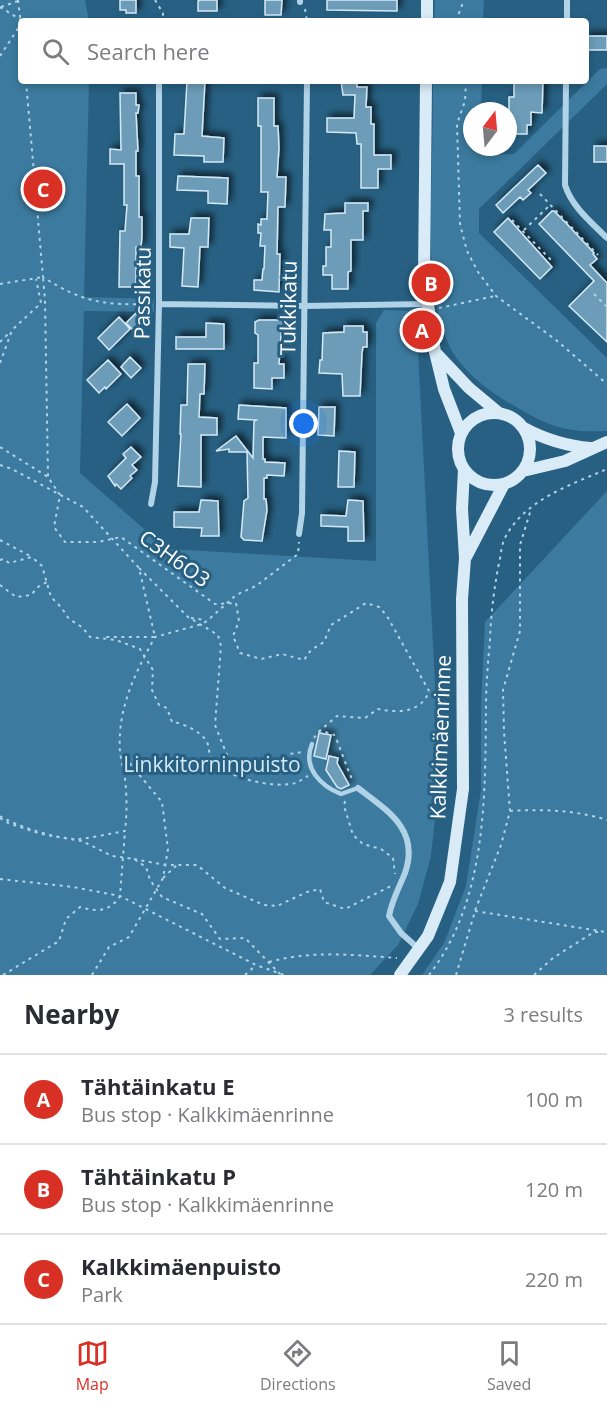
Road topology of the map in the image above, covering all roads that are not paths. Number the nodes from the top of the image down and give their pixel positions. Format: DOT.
graph roads {
  1 [pos="428,0"];
  2 [pos="567,0"];
  3 [pos="427,18"];
  4 [pos="567,18"];
  5 [pos="159,84"];
  6 [pos="307,84"];
  7 [pos="426,84"];
  8 [pos="566,84"];
  9 [pos="607,238"];
  10 [pos="159,304"];
  11 [pos="304,306"];
  12 [pos="427,307"];
  13 [pos="435,352"];
  14 [pos="498,413"];
  15 [pos="524,428"];
  16 [pos="461,433"];
  17 [pos="607,442"];
  18 [pos="592,448"];
  19 [pos="464,469"];
  20 [pos="523,471"];
  21 [pos="504,484"];
  22 [pos="151,504"];
  23 [pos="299,534"];
  24 [pos="465,558"];
  25 [pos="312,744"];
  26 [pos="358,788"];
  27 [pos="416,955"];
  28 [pos="400,975"];
  1 -- 3 [label="street"];
  2 -- 4 [label="street"];
  5 -- 10 [label="street, Passikatu"];
  6 -- 11 [label="street, Tukkikatu"];
  7 -- 12 [label="street"];
  8 -- 9 [label="street"];
  10 -- 11 [label="street"];
  10 -- 22 [label="street, Passikatu"];
  11 -- 12 [label="street"];
  11 -- 23 [label="street, Tukkikatu"];
  12 -- 13 [label="street"];
  13 -- 14 [label="street"];
  13 -- 16 [label="street"];
  14 -- 15 [label="street"];
  14 -- 16 [label="street"];
  15 -- 18 [label="street"];
  15 -- 20 [label="street"];
  16 -- 19 [label="street"];
  17 -- 18 [label="street"];
  18 -- 20 [label="street"];
  19 -- 21 [label="street"];
  19 -- 24 [label="street, Kalkkimäenrinne"];
  20 -- 21 [label="street"];
  21 -- 24 [label="street, Kalkkimäenrinne"];
  24 -- 27 [label="street, Kalkkimäenrinne"];
  25 -- 26 [label="lane"];
  26 -- 27 [label="street"];
  27 -- 28 [label="street, Kalkkimäenrinne"];
}
